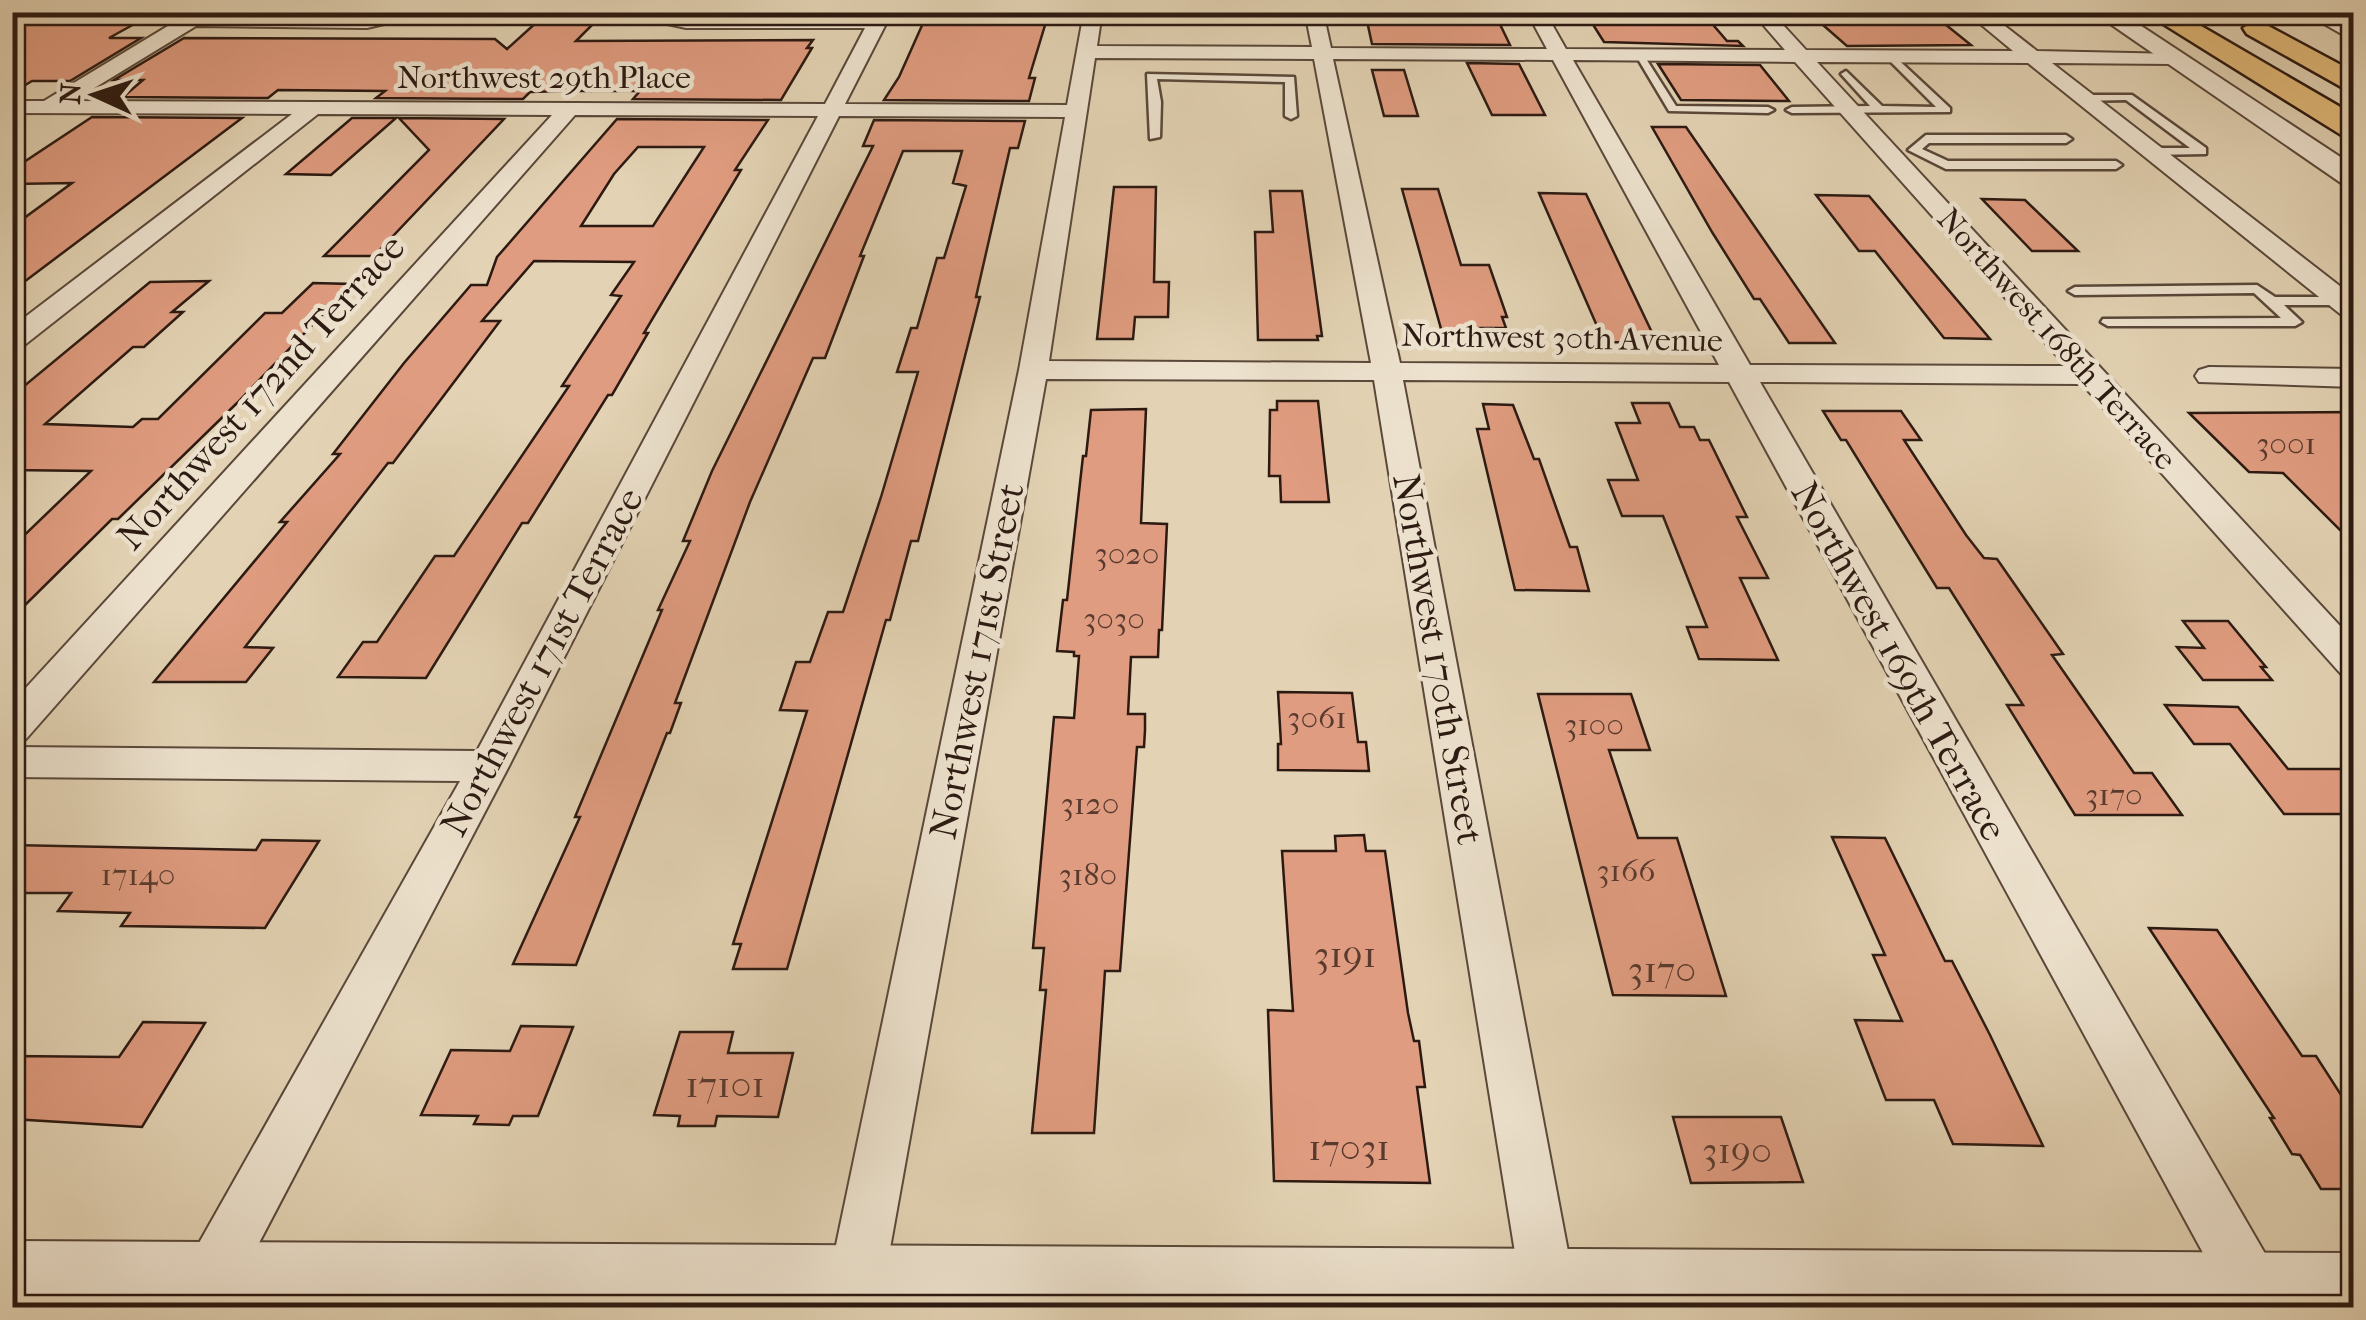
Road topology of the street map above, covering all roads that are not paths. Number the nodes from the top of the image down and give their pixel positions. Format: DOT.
graph roads {
  1 [pos="1093,12"];
  2 [pos="1314,12"];
  3 [pos="1536,12"];
  4 [pos="1761,12"];
  5 [pos="1975,12"];
  6 [pos="2104,12"];
  7 [pos="2157,12"];
  8 [pos="2188,12"];
  9 [pos="2230,12"];
  10 [pos="2258,12"];
  11 [pos="2314,12"];
  12 [pos="422,15"];
  13 [pos="663,15"];
  14 [pos="199,16"];
  15 [pos="880,18"];
  16 [pos="2354,34"];
  17 [pos="1086,52"];
  18 [pos="1322,56"];
  19 [pos="1561,56"];
  20 [pos="1639,56"];
  21 [pos="1801,56"];
  22 [pos="1891,56"];
  23 [pos="2033,58"];
  24 [pos="2172,58"];
  25 [pos="1217,65"];
  26 [pos="1846,74"];
  27 [pos="2354,82"];
  28 [pos="2084,98"];
  29 [pos="12,107"];
  30 [pos="48,107"];
  31 [pos="569,109"];
  32 [pos="833,109"];
  33 [pos="1878,109"];
  34 [pos="311,110"];
  35 [pos="1768,110"];
  36 [pos="1792,110"];
  37 [pos="1850,110"];
  38 [pos="1076,111"];
  39 [pos="2354,115"];
  40 [pos="1292,116"];
  41 [pos="12,129"];
  42 [pos="2354,129"];
  43 [pos="1154,137"];
  44 [pos="2066,140"];
  45 [pos="1886,150"];
  46 [pos="1914,150"];
  47 [pos="2153,152"];
  48 [pos="2116,165"];
  49 [pos="2354,179"];
  50 [pos="2075,291"];
  51 [pos="2271,301"];
  52 [pos="2347,306"];
  53 [pos="2108,322"];
  54 [pos="12,342"];
  55 [pos="1033,370"];
  56 [pos="1387,371"];
  57 [pos="1738,375"];
  58 [pos="2090,375"];
  59 [pos="2209,376"];
  60 [pos="2354,378"];
  61 [pos="2354,665"];
  62 [pos="12,729"];
  63 [pos="12,762"];
  64 [pos="488,766"];
  65 [pos="12,1276"];
  66 [pos="2354,1289"];
  67 [pos="203,1292"];
  68 [pos="854,1294"];
  69 [pos="1548,1295"];
  70 [pos="2258,1297"];
  1 -- 17 [label="street, Northwest 171st Street"];
  2 -- 18 [label="street, Northwest 170th Street"];
  3 -- 19 [label="street, Northwest 169th Terrace"];
  4 -- 21 [label="street, Northwest 168th Terrace"];
  5 -- 23 [label="street"];
  6 -- 24 [label="street"];
  7 -- 42 [label="highway"];
  8 -- 39 [label="highway"];
  9 -- 27 [label="highway"];
  10 -- 27 [label="highway"];
  11 -- 16 [label="street"];
  12 -- 14 [label="street"];
  13 -- 15 [label="street"];
  14 -- 30 [label="street"];
  15 -- 32 [label="street, Northwest 171st Terrace"];
  17 -- 25 [label="street"];
  17 -- 38 [label="street, Northwest 171st Street"];
  18 -- 19 [label="street"];
  18 -- 25 [label="street"];
  18 -- 56 [label="street, Northwest 170th Street"];
  19 -- 20 [label="street"];
  19 -- 57 [label="street, Northwest 169th Terrace"];
  20 -- 21 [label="street"];
  20 -- 35 [label="lane"];
  21 -- 22 [label="street"];
  21 -- 37 [label="street, Northwest 168th Terrace"];
  22 -- 23 [label="street"];
  22 -- 33 [label="lane"];
  23 -- 24 [label="street"];
  23 -- 28 [label="street"];
  24 -- 49 [label="street"];
  25 -- 40 [label="lane"];
  25 -- 43 [label="lane"];
  26 -- 33 [label="lane"];
  28 -- 47 [label="street"];
  28 -- 47 [label="lane"];
  29 -- 30 [label="street, Northwest 29th Place"];
  30 -- 34 [label="street, Northwest 29th Place"];
  30 -- 41 [label="street"];
  31 -- 32 [label="street, Northwest 29th Place"];
  31 -- 34 [label="street, Northwest 29th Place"];
  31 -- 62 [label="street, Northwest 172nd Terrace"];
  32 -- 38 [label="street, Northwest 29th Place"];
  32 -- 64 [label="street, Northwest 171st Terrace"];
  33 -- 37 [label="lane"];
  34 -- 54 [label="street"];
  36 -- 37 [label="lane"];
  37 -- 45 [label="street, Northwest 168th Terrace"];
  38 -- 55 [label="street, Northwest 171st Street"];
  44 -- 46 [label="lane"];
  45 -- 46 [label="lane"];
  45 -- 58 [label="street, Northwest 168th Terrace"];
  46 -- 48 [label="lane"];
  47 -- 52 [label="street"];
  50 -- 51 [label="lane"];
  51 -- 52 [label="lane"];
  51 -- 53 [label="lane"];
  55 -- 56 [label="street, Northwest 30th Avenue"];
  55 -- 68 [label="street, Northwest 171st Street"];
  56 -- 57 [label="street, Northwest 30th Avenue"];
  56 -- 69 [label="street, Northwest 170th Street"];
  57 -- 58 [label="street, Northwest 30th Avenue"];
  57 -- 70 [label="street, Northwest 169th Terrace"];
  58 -- 61 [label="street, Northwest 168th Terrace"];
  59 -- 60 [label="street"];
  63 -- 64 [label="street"];
  64 -- 67 [label="street, Northwest 171st Terrace"];
  65 -- 67 [label="street"];
  66 -- 70 [label="street"];
  67 -- 68 [label="street"];
  68 -- 69 [label="street"];
  69 -- 70 [label="street"];
}
